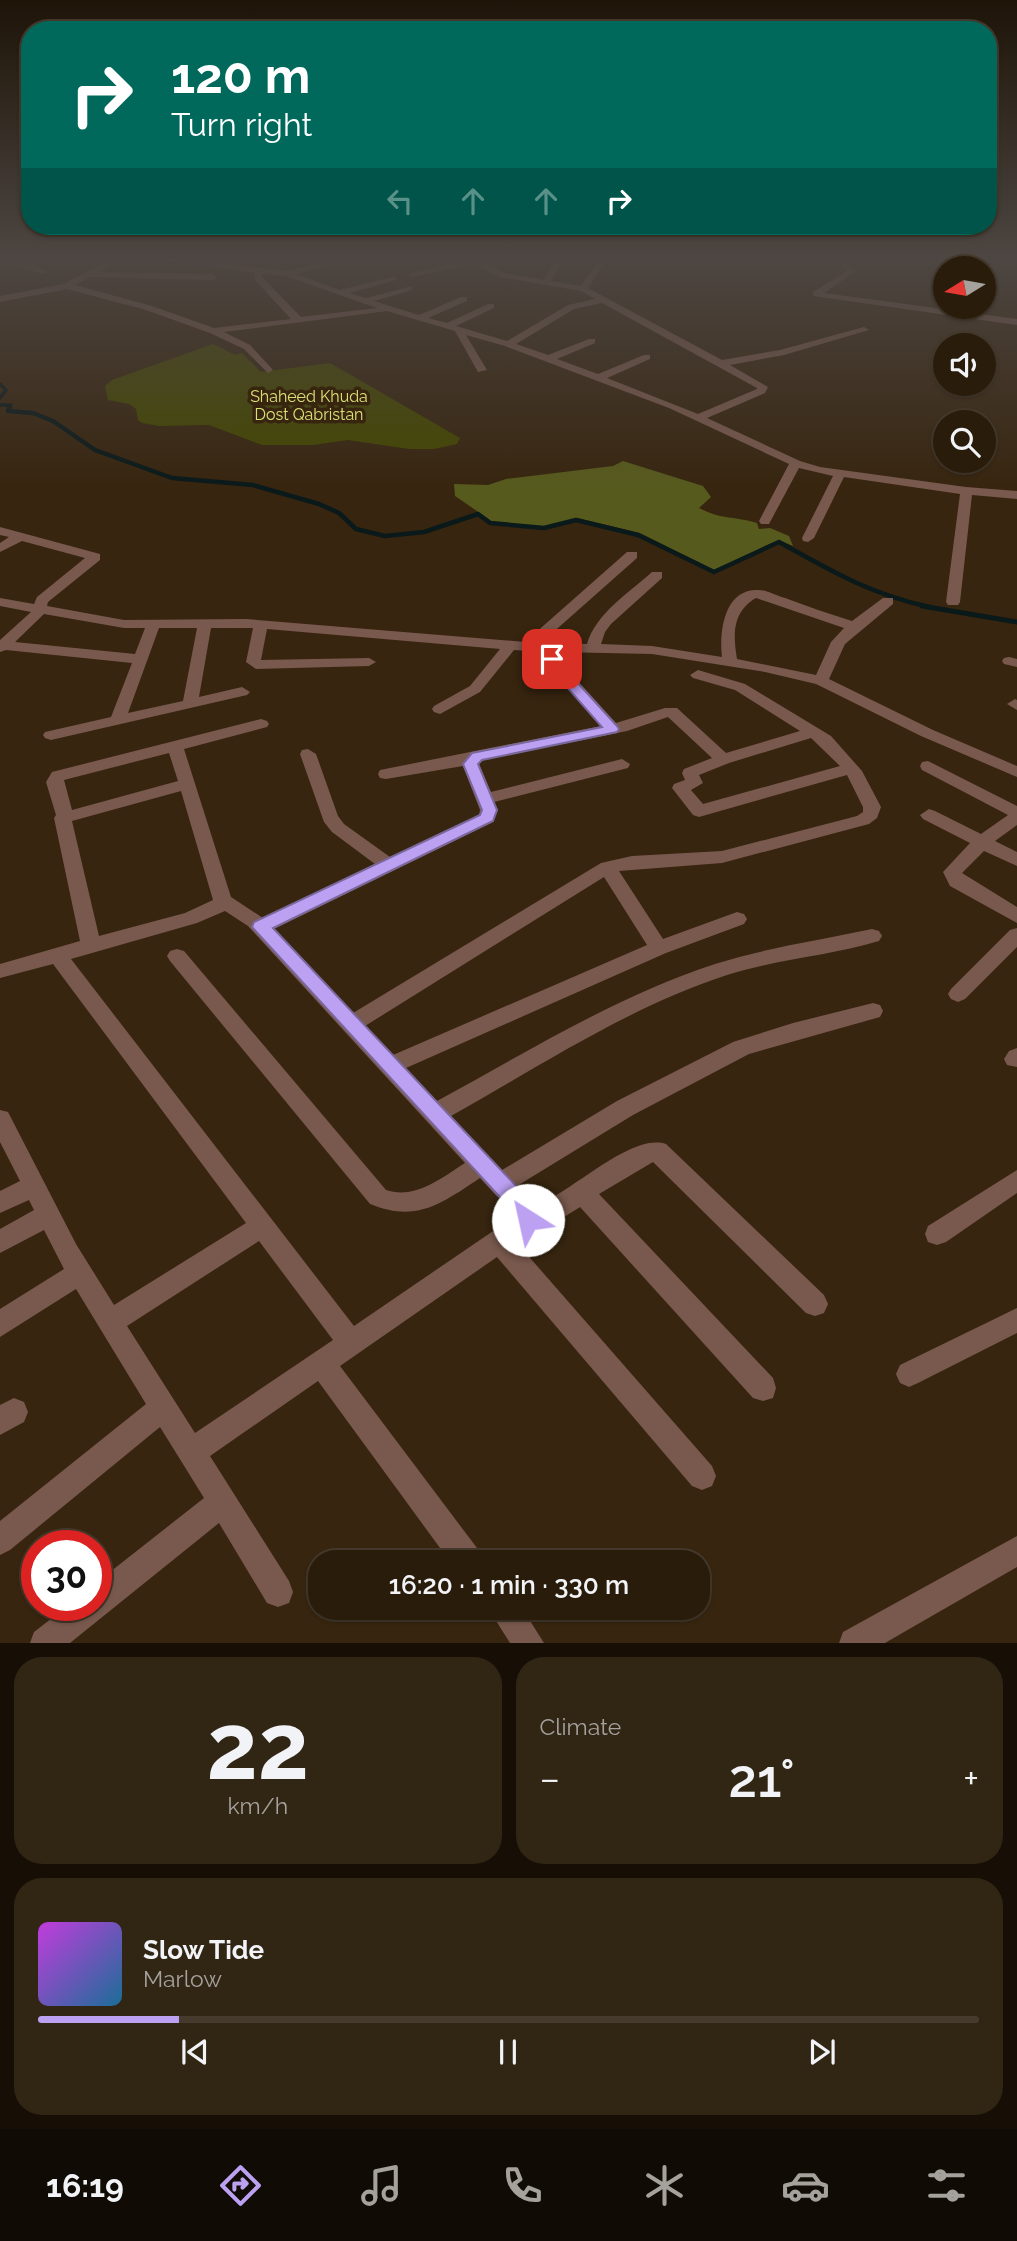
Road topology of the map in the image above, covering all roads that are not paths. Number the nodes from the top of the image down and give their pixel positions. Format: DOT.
graph roads {
  1 [pos="222,335"];
  2 [pos="460,335"];
  3 [pos="472,335"];
  4 [pos="524,335"];
  5 [pos="665,335"];
  6 [pos="847,335"];
  7 [pos="592,341"];
  8 [pos="508,344"];
  9 [pos="647,357"];
  10 [pos="545,360"];
  11 [pos="718,364"];
  12 [pos="268,370"];
  13 [pos="482,370"];
  14 [pos="596,379"];
  15 [pos="697,418"];
  16 [pos="796,463"];
  17 [pos="840,474"];
  18 [pos="965,491"];
  19 [pos="1017,495"];
  20 [pos="765,521"];
  21 [pos="0,531"];
  22 [pos="19,537"];
  23 [pos="808,538"];
  24 [pos="0,548"];
  25 [pos="632,555"];
  26 [pos="657,575"];
  27 [pos="888,601"];
  28 [pos="0,602"];
  29 [pos="953,602"];
  30 [pos="38,610"];
  31 [pos="205,624"];
  32 [pos="261,624"];
  33 [pos="153,625"];
  34 [pos="854,627"];
  35 [pos="512,645"];
  36 [pos="1,646"];
  37 [pos="528,647"];
  38 [pos="548,647"];
  39 [pos="593,648"];
  40 [pos="140,659"];
  41 [pos="369,662"];
  42 [pos="730,662"];
  43 [pos="765,667"];
  44 [pos="698,675"];
  45 [pos="821,681"];
  46 [pos="740,687"];
  47 [pos="242,692"];
  48 [pos="190,703"];
  49 [pos="440,709"];
  50 [pos="118,719"];
  51 [pos="261,724"];
  52 [pos="612,729"];
  53 [pos="813,732"];
  54 [pos="51,735"];
  55 [pos="175,744"];
  56 [pos="308,754"];
  57 [pos="472,759"];
  58 [pos="723,759"];
  59 [pos="622,764"];
  60 [pos="928,766"];
  61 [pos="851,768"];
  62 [pos="1017,772"];
  63 [pos="386,775"];
  64 [pos="187,784"];
  65 [pos="485,799"];
  66 [pos="929,815"];
  67 [pos="1017,815"];
  68 [pos="65,816"];
  69 [pos="982,842"];
  70 [pos="1017,860"];
  71 [pos="388,865"];
  72 [pos="607,867"];
  73 [pos="223,901"];
  74 [pos="1017,916"];
  75 [pos="737,919"];
  76 [pos="261,927"];
  77 [pos="1017,935"];
  78 [pos="872,936"];
  79 [pos="91,946"];
  80 [pos="659,948"];
  81 [pos="57,956"];
  82 [pos="177,956"];
  83 [pos="0,971"];
  84 [pos="958,994"];
  85 [pos="873,1011"];
  86 [pos="352,1023"];
  87 [pos="391,1065"];
  88 [pos="436,1114"];
  89 [pos="0,1119"];
  90 [pos="483,1164"];
  91 [pos="1017,1180"];
  92 [pos="500,1183"];
  93 [pos="34,1186"];
  94 [pos="582,1193"];
  95 [pos="0,1202"];
  96 [pos="48,1215"];
  97 [pos="528,1220"];
  98 [pos="262,1226"];
  99 [pos="937,1234"];
  100 [pos="500,1241"];
  101 [pos="0,1242"];
  102 [pos="79,1272"];
  103 [pos="815,1304"];
  104 [pos="1017,1320"];
  105 [pos="110,1322"];
  106 [pos="0,1324"];
  107 [pos="350,1342"];
  108 [pos="321,1363"];
  109 [pos="909,1374"];
  110 [pos="763,1388"];
  111 [pos="164,1407"];
  112 [pos="191,1452"];
  113 [pos="702,1476"];
  114 [pos="222,1502"];
  115 [pos="0,1540"];
  116 [pos="459,1550"];
  117 [pos="1017,1551"];
  118 [pos="112,1589"];
  119 [pos="278,1592"];
  120 [pos="512,1620"];
  121 [pos="72,1621"];
  122 [pos="46,1643"];
  123 [pos="528,1643"];
  124 [pos="854,1643"];
  1 -- 12 [label="street"];
  2 -- 13 [label="street"];
  3 -- 8 [label="street"];
  4 -- 8 [label="street"];
  5 -- 11 [label="street"];
  6 -- 11 [label="street"];
  7 -- 10 [label="street"];
  8 -- 10 [label="street"];
  9 -- 14 [label="street"];
  10 -- 14 [label="street"];
  11 -- 15 [label="street"];
  14 -- 15 [label="street"];
  15 -- 16 [label="street"];
  16 -- 17 [label="street"];
  16 -- 20 [label="street"];
  17 -- 18 [label="street"];
  17 -- 23 [label="street"];
  18 -- 19 [label="street"];
  18 -- 29 [label="street"];
  21 -- 22 [label="street"];
  22 -- 24 [label="street"];
  22 -- 30 [label="street"];
  25 -- 37 [label="street"];
  26 -- 39 [label="street"];
  27 -- 34 [label="street"];
  28 -- 30 [label="street"];
  30 -- 33 [label="street"];
  30 -- 36 [label="street"];
  31 -- 32 [label="street"];
  31 -- 33 [label="street"];
  31 -- 48 [label="street"];
  32 -- 35 [label="street"];
  32 -- 41 [label="street"];
  33 -- 40 [label="street"];
  34 -- 42 [label="street"];
  34 -- 45 [label="street"];
  35 -- 37 [label="street"];
  35 -- 49 [label="street"];
  36 -- 40 [label="street"];
  37 -- 38 [label="street"];
  38 -- 39 [label="street"];
  38 -- 52 [label="street"];
  39 -- 42 [label="street"];
  40 -- 50 [label="street"];
  42 -- 43 [label="street"];
  43 -- 45 [label="street"];
  43 -- 46 [label="street"];
  44 -- 46 [label="street"];
  45 -- 62 [label="street"];
  46 -- 53 [label="street"];
  47 -- 48 [label="street"];
  48 -- 50 [label="street"];
  50 -- 54 [label="street"];
  51 -- 55 [label="street"];
  52 -- 57 [label="street"];
  52 -- 58 [label="street"];
  53 -- 58 [label="street"];
  53 -- 61 [label="street"];
  55 -- 64 [label="street"];
  55 -- 68 [label="street"];
  56 -- 71 [label="street"];
  57 -- 63 [label="street"];
  57 -- 65 [label="street"];
  58 -- 61 [label="street"];
  59 -- 65 [label="street"];
  60 -- 67 [label="street"];
  61 -- 72 [label="street"];
  64 -- 68 [label="street"];
  64 -- 73 [label="street"];
  65 -- 71 [label="street"];
  66 -- 69 [label="street"];
  67 -- 69 [label="street"];
  68 -- 79 [label="street"];
  69 -- 70 [label="street"];
  69 -- 74 [label="street"];
  71 -- 76 [label="street"];
  72 -- 80 [label="street"];
  72 -- 86 [label="street"];
  73 -- 76 [label="street"];
  73 -- 79 [label="street"];
  75 -- 80 [label="street"];
  76 -- 86 [label="street"];
  77 -- 84 [label="street"];
  78 -- 88 [label="street"];
  79 -- 81 [label="street"];
  80 -- 87 [label="street"];
  81 -- 83 [label="street"];
  81 -- 98 [label="street"];
  82 -- 90 [label="street"];
  85 -- 92 [label="street"];
  86 -- 87 [label="street"];
  87 -- 88 [label="street"];
  88 -- 90 [label="street"];
  89 -- 93 [label="street"];
  90 -- 92 [label="street"];
  91 -- 99 [label="street"];
  92 -- 97 [label="street"];
  93 -- 95 [label="street"];
  93 -- 96 [label="street"];
  94 -- 97 [label="street"];
  94 -- 103 [label="street"];
  94 -- 110 [label="street"];
  96 -- 101 [label="street"];
  96 -- 102 [label="street"];
  97 -- 100 [label="street"];
  98 -- 105 [label="street"];
  98 -- 107 [label="street"];
  100 -- 107 [label="street"];
  100 -- 113 [label="street"];
  102 -- 105 [label="street"];
  102 -- 106 [label="street"];
  104 -- 109 [label="street"];
  105 -- 111 [label="street"];
  107 -- 108 [label="street"];
  108 -- 112 [label="street"];
  108 -- 116 [label="street"];
  111 -- 112 [label="street"];
  111 -- 115 [label="street"];
  112 -- 114 [label="street"];
  114 -- 118 [label="street"];
  114 -- 119 [label="street"];
  117 -- 124 [label="street"];
  120 -- 123 [label="street"];
  121 -- 122 [label="street"];
}
